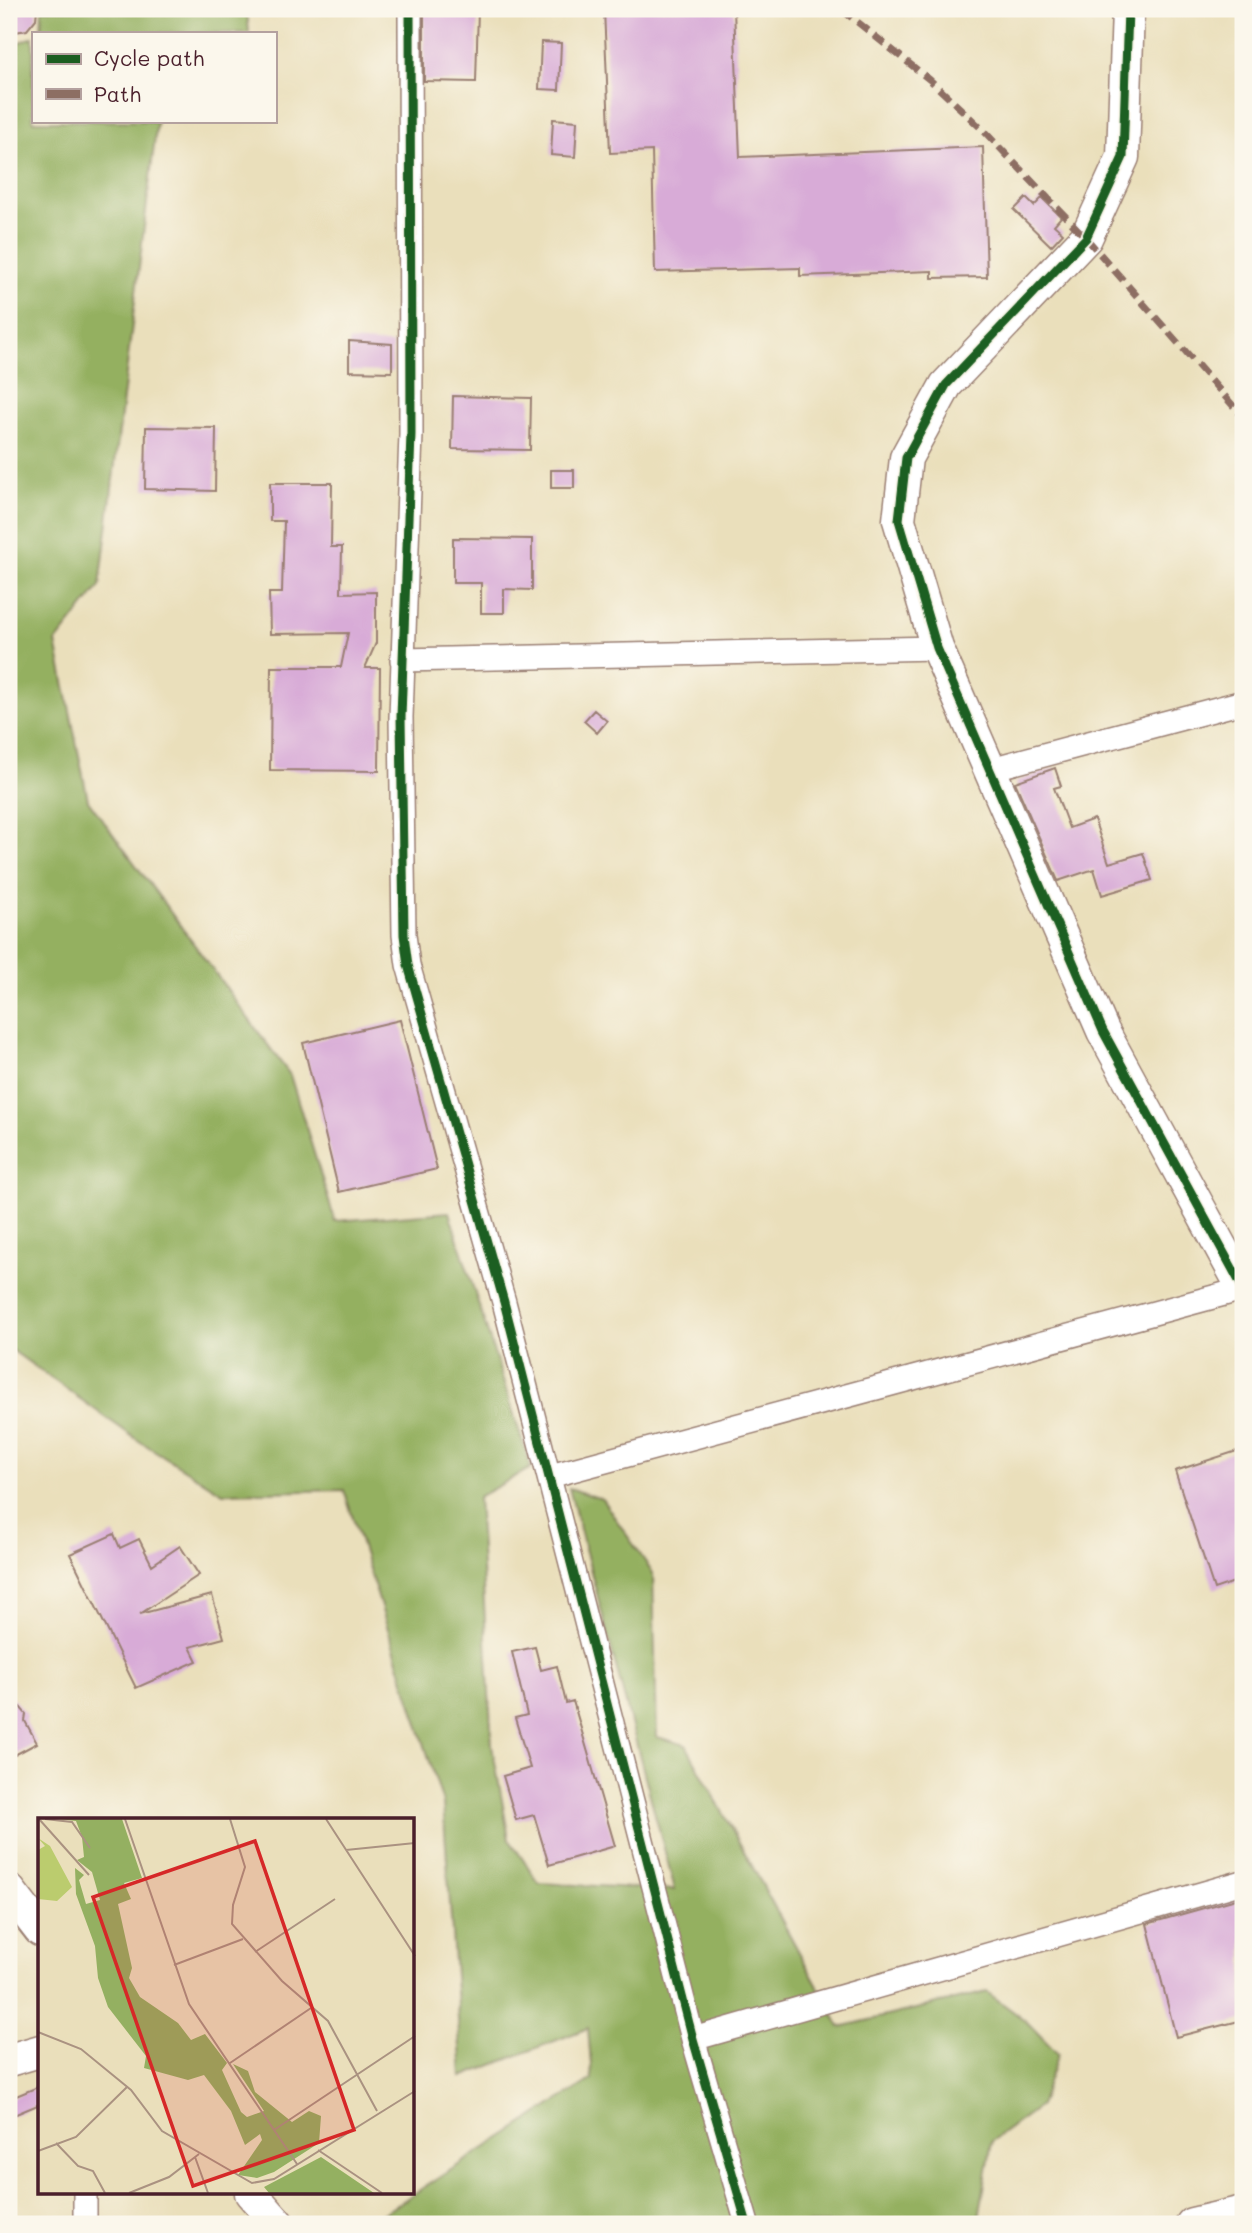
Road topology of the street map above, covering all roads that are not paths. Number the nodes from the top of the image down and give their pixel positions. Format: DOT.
graph roads {
  1 [pos="410,9"];
  2 [pos="1128,9"];
  3 [pos="937,648"];
  4 [pos="402,660"];
  5 [pos="1243,702"];
  6 [pos="991,769"];
  7 [pos="1243,1288"];
  8 [pos="550,1476"];
  9 [pos="1243,1882"];
  10 [pos="9,1890"];
  11 [pos="38,1927"];
  12 [pos="693,2039"];
  13 [pos="38,2052"];
  14 [pos="9,2060"];
  15 [pos="85,2194"];
  16 [pos="252,2194"];
  17 [pos="1243,2212"];
  18 [pos="85,2224"];
  19 [pos="278,2224"];
  20 [pos="747,2224"];
  21 [pos="1192,2224"];
  1 -- 4 [label="street"];
  2 -- 3 [label="street"];
  3 -- 4 [label="street"];
  3 -- 6 [label="street"];
  4 -- 8 [label="street"];
  5 -- 6 [label="street"];
  6 -- 7 [label="street"];
  7 -- 8 [label="street"];
  8 -- 12 [label="street"];
  9 -- 12 [label="street"];
  10 -- 11 [label="street"];
  12 -- 20 [label="street"];
  13 -- 14 [label="street"];
  15 -- 18 [label="street"];
  16 -- 19 [label="street"];
  17 -- 21 [label="street"];
}
